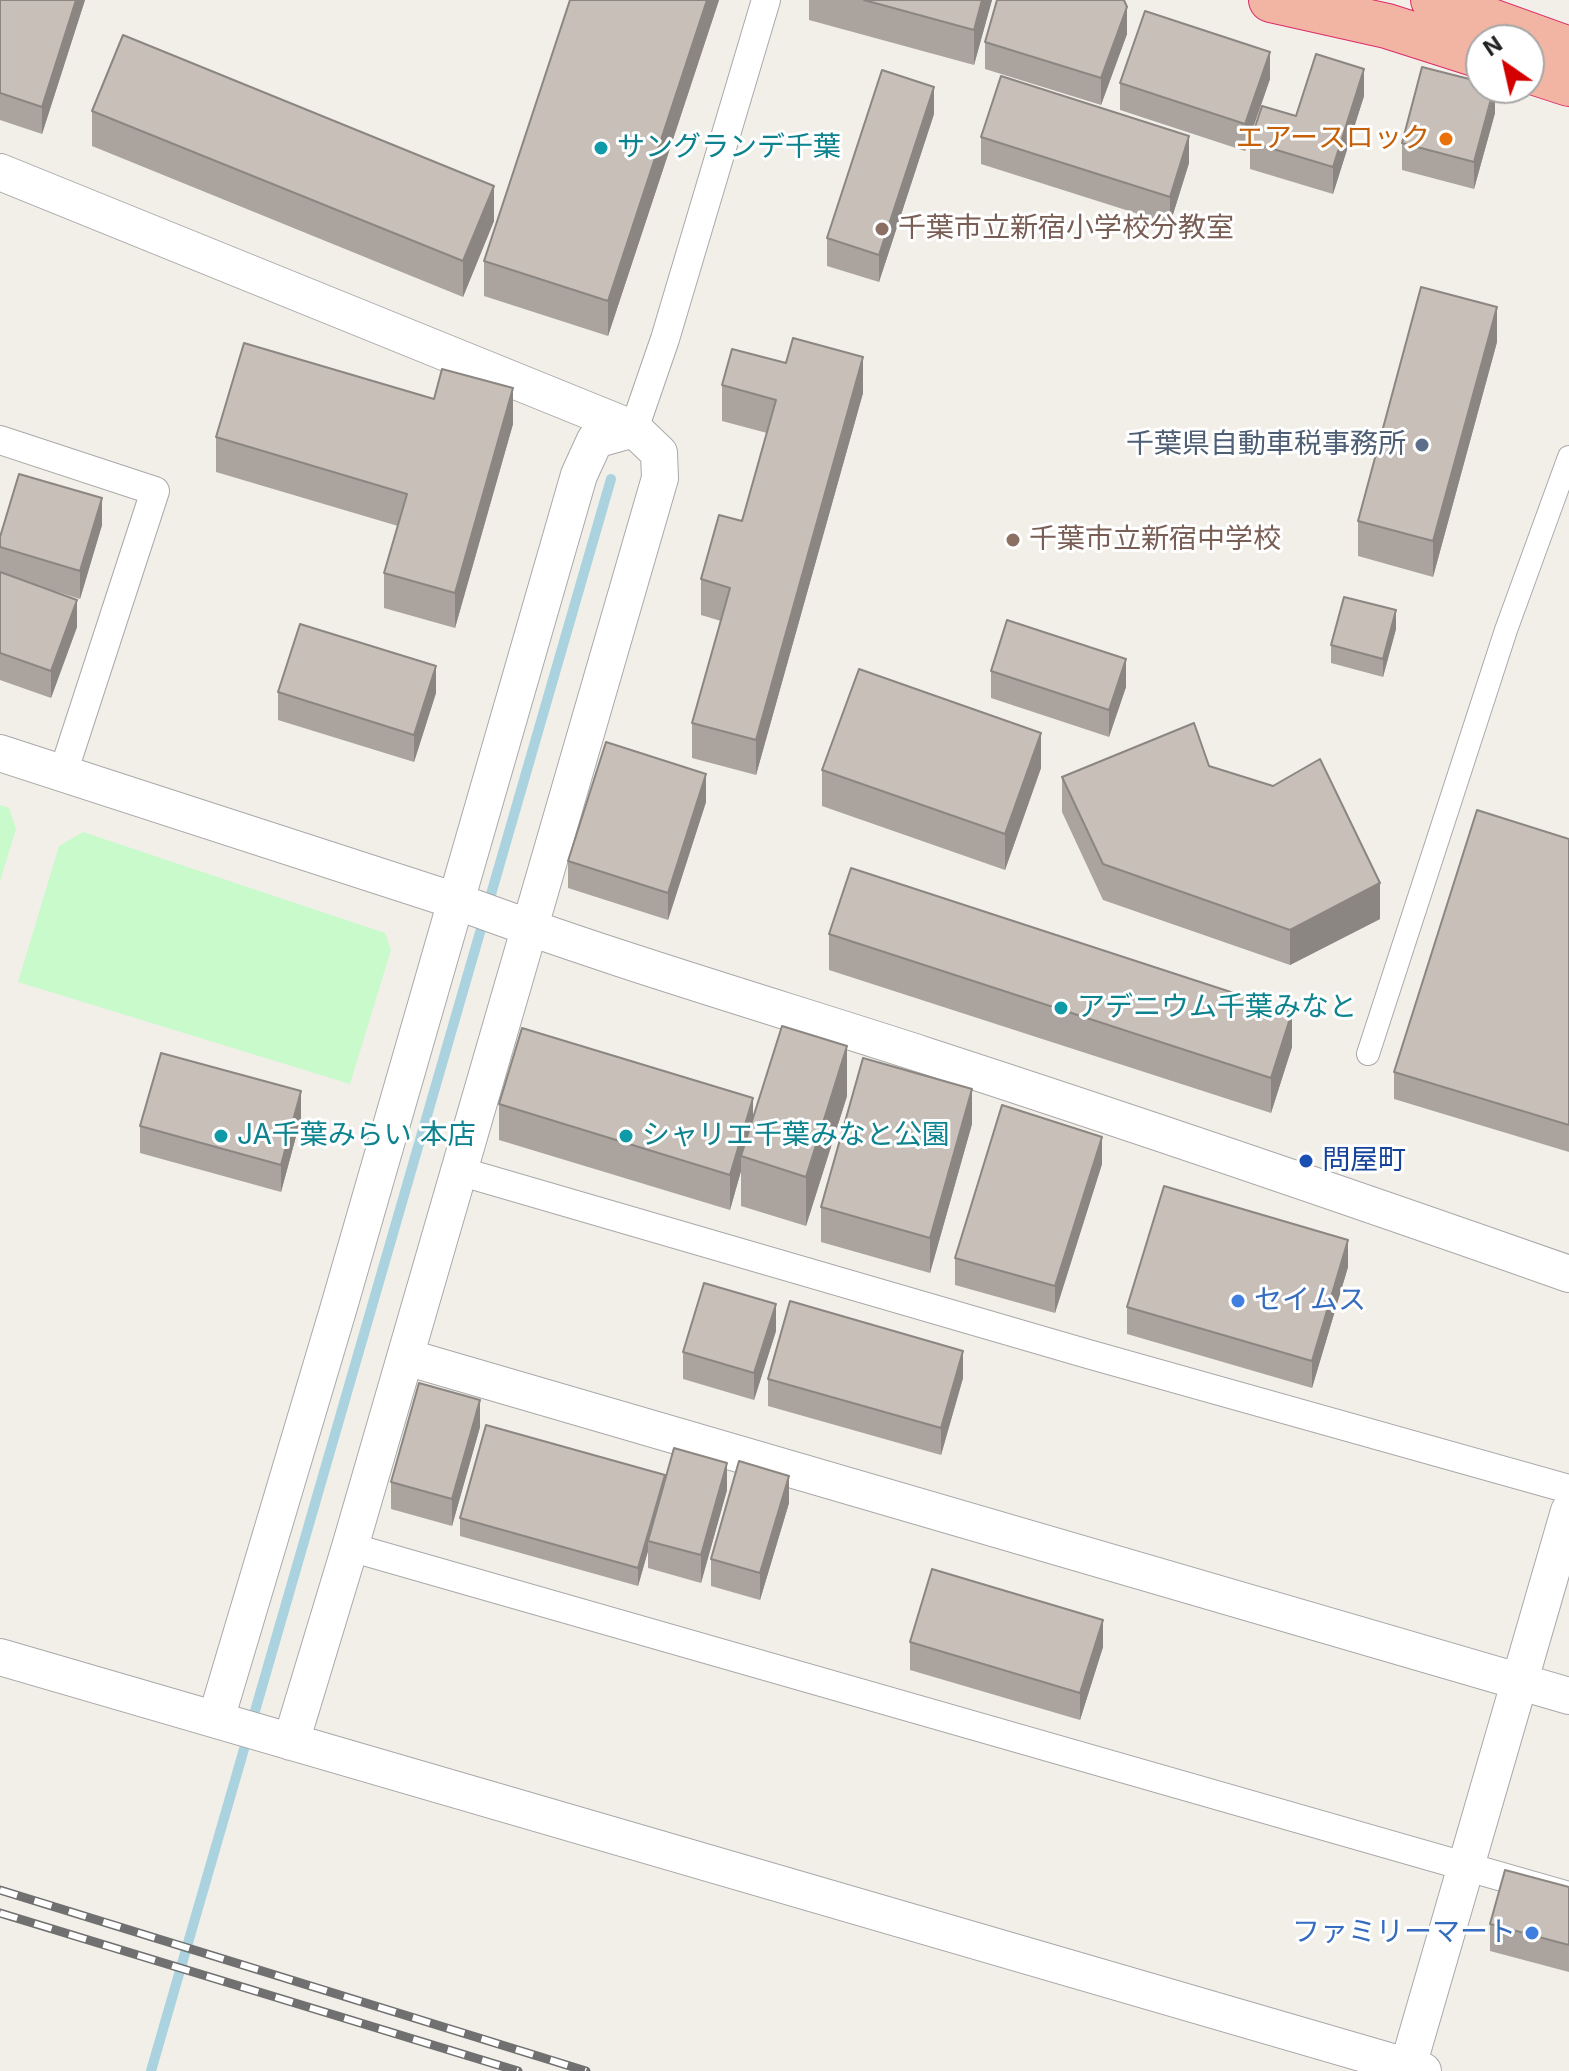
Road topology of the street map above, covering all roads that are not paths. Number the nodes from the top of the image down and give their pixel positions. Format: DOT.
graph roads {
  1 [pos="766,0"];
  2 [pos="1271,0"];
  3 [pos="1433,0"];
  4 [pos="1569,49"];
  5 [pos="1465,51"];
  6 [pos="1545,76"];
  7 [pos="1569,84"];
  8 [pos="0,172"];
  9 [pos="634,429"];
  10 [pos="0,440"];
  11 [pos="1569,457"];
  12 [pos="0,753"];
  13 [pos="63,773"];
  14 [pos="456,901"];
  15 [pos="529,929"];
  16 [pos="1368,1054"];
  17 [pos="459,1171"];
  18 [pos="1569,1274"];
  19 [pos="406,1357"];
  20 [pos="1569,1489"];
  21 [pos="1569,1511"];
  22 [pos="350,1547"];
  23 [pos="0,1657"];
  24 [pos="1520,1682"];
  25 [pos="1569,1696"];
  26 [pos="225,1721"];
  27 [pos="280,1738"];
  28 [pos="1467,1865"];
  29 [pos="1569,1896"];
  30 [pos="1416,2069"];
  1 -- 9 [label="street"];
  2 -- 5 [label="highway"];
  3 -- 4 [label="highway"];
  6 -- 7 [label="highway"];
  8 -- 9 [label="street"];
  9 -- 14 [label="street"];
  9 -- 15 [label="street"];
  10 -- 13 [label="street"];
  11 -- 16 [label="street"];
  12 -- 13 [label="street"];
  13 -- 14 [label="street"];
  14 -- 15 [label="street"];
  14 -- 26 [label="street"];
  15 -- 17 [label="street"];
  15 -- 18 [label="street"];
  17 -- 19 [label="street"];
  17 -- 20 [label="street"];
  19 -- 22 [label="street"];
  19 -- 24 [label="street"];
  21 -- 24 [label="street"];
  22 -- 27 [label="street"];
  22 -- 28 [label="street"];
  23 -- 26 [label="street"];
  24 -- 25 [label="street"];
  24 -- 28 [label="street"];
  26 -- 27 [label="street"];
  27 -- 30 [label="street"];
  28 -- 29 [label="street"];
  28 -- 30 [label="street"];
}
